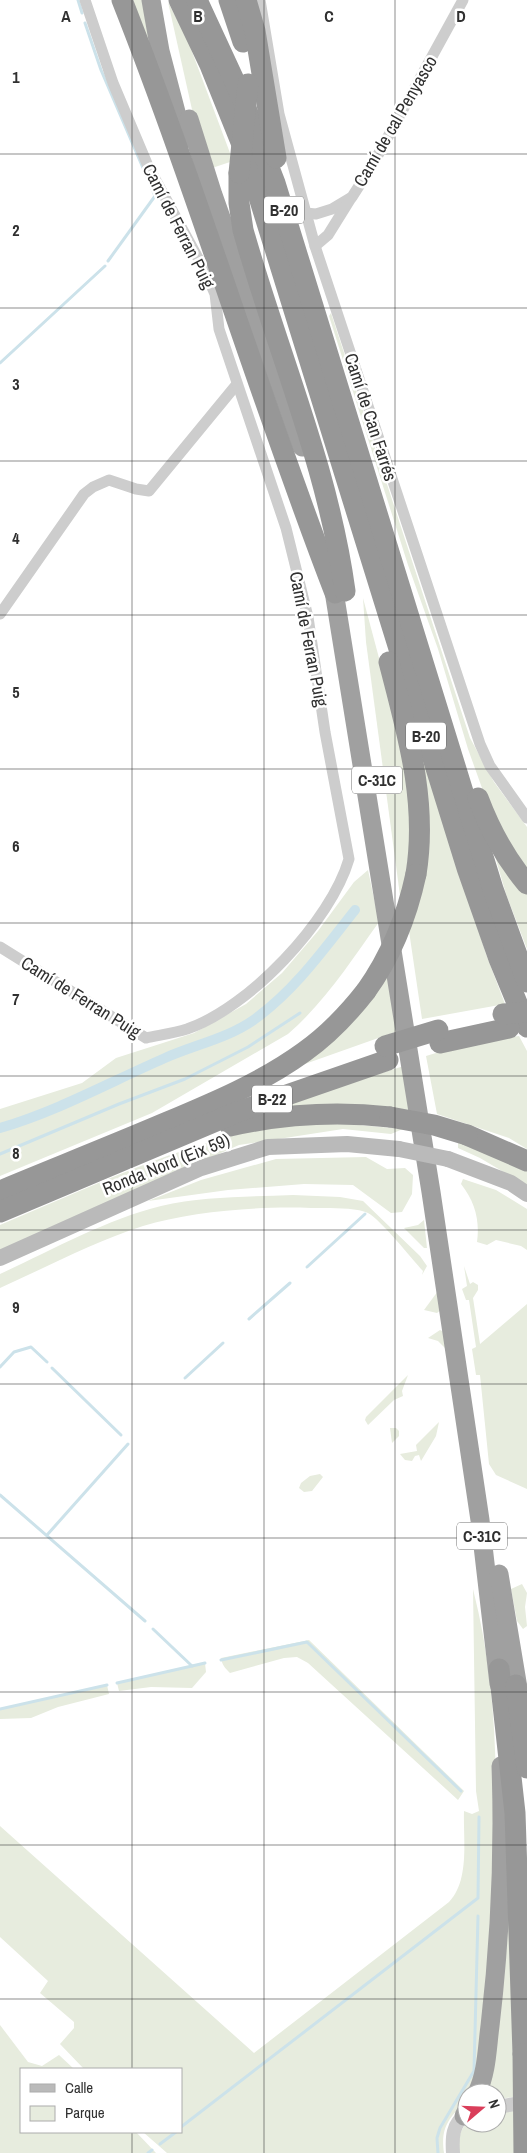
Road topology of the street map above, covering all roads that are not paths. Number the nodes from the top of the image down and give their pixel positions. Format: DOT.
graph roads {
  1 [pos="85,0"];
  2 [pos="122,0"];
  3 [pos="151,0"];
  4 [pos="161,0"];
  5 [pos="179,0"];
  6 [pos="197,0"];
  7 [pos="229,0"];
  8 [pos="246,0"];
  9 [pos="260,0"];
  10 [pos="463,0"];
  11 [pos="218,61"];
  12 [pos="352,197"];
  13 [pos="306,213"];
  14 [pos="292,234"];
  15 [pos="315,246"];
  16 [pos="237,384"];
  17 [pos="336,441"];
  18 [pos="340,592"];
  19 [pos="0,614"];
  20 [pos="409,619"];
  21 [pos="527,818"];
  22 [pos="527,884"];
  23 [pos="0,947"];
  24 [pos="527,982"];
  25 [pos="527,1012"];
  26 [pos="517,1024"];
  27 [pos="386,1053"];
  28 [pos="196,1110"];
  29 [pos="160,1146"];
  30 [pos="527,1161"];
  31 [pos="0,1191"];
  32 [pos="527,1194"];
  33 [pos="0,1212"];
  34 [pos="0,1258"];
  35 [pos="499,1669"];
  36 [pos="516,1684"];
  37 [pos="527,1732"];
  38 [pos="527,1768"];
  39 [pos="480,2083"];
  40 [pos="527,2102"];
  41 [pos="507,2105"];
  42 [pos="457,2127"];
  43 [pos="453,2152"];
  44 [pos="524,2153"];
  1 -- 16 [label="street, Camí de Ferran Puig"];
  2 -- 18 [label="highway"];
  3 -- 18 [label="highway, C-31C"];
  4 -- 18 [label="highway, C-31C"];
  5 -- 11 [label="highway"];
  6 -- 11 [label="highway"];
  7 -- 18 [label="highway, bridge"];
  8 -- 14 [label="highway"];
  9 -- 13 [label="street, Camí de Can Farrés"];
  10 -- 12 [label="street, Camí de cal Penyasco"];
  11 -- 14 [label="highway, B-20"];
  11 -- 17 [label="highway, B-20"];
  12 -- 13 [label="street, Camí de cal Penyasco"];
  12 -- 15 [label="street"];
  13 -- 15 [label="street, Camí de Can Farrés"];
  14 -- 20 [label="highway, B-20"];
  15 -- 21 [label="street, Camí de Can Farrés"];
  16 -- 19 [label="street"];
  16 -- 23 [label="street, Camí de Ferran Puig"];
  17 -- 26 [label="highway, B-20"];
  17 -- 28 [label="highway, bridge"];
  18 -- 35 [label="highway, C-31C"];
  18 -- 36 [label="highway, C-31C"];
  20 -- 22 [label="highway"];
  20 -- 24 [label="highway, B-20"];
  25 -- 26 [label="highway, B-22, bridge"];
  26 -- 27 [label="highway, B-22"];
  27 -- 28 [label="highway, B-22"];
  27 -- 29 [label="highway, B-22"];
  28 -- 31 [label="highway, B-22"];
  29 -- 30 [label="highway, bridge"];
  29 -- 33 [label="highway, B-22"];
  32 -- 34 [label="main road, Ronda Nord (Eix 59), bridge"];
  35 -- 39 [label="highway"];
  35 -- 44 [label="highway, C-31C, bridge"];
  36 -- 37 [label="highway, C-31C"];
  36 -- 38 [label="highway, C-31C"];
  40 -- 41 [label="street"];
  42 -- 43 [label="street"];
}
